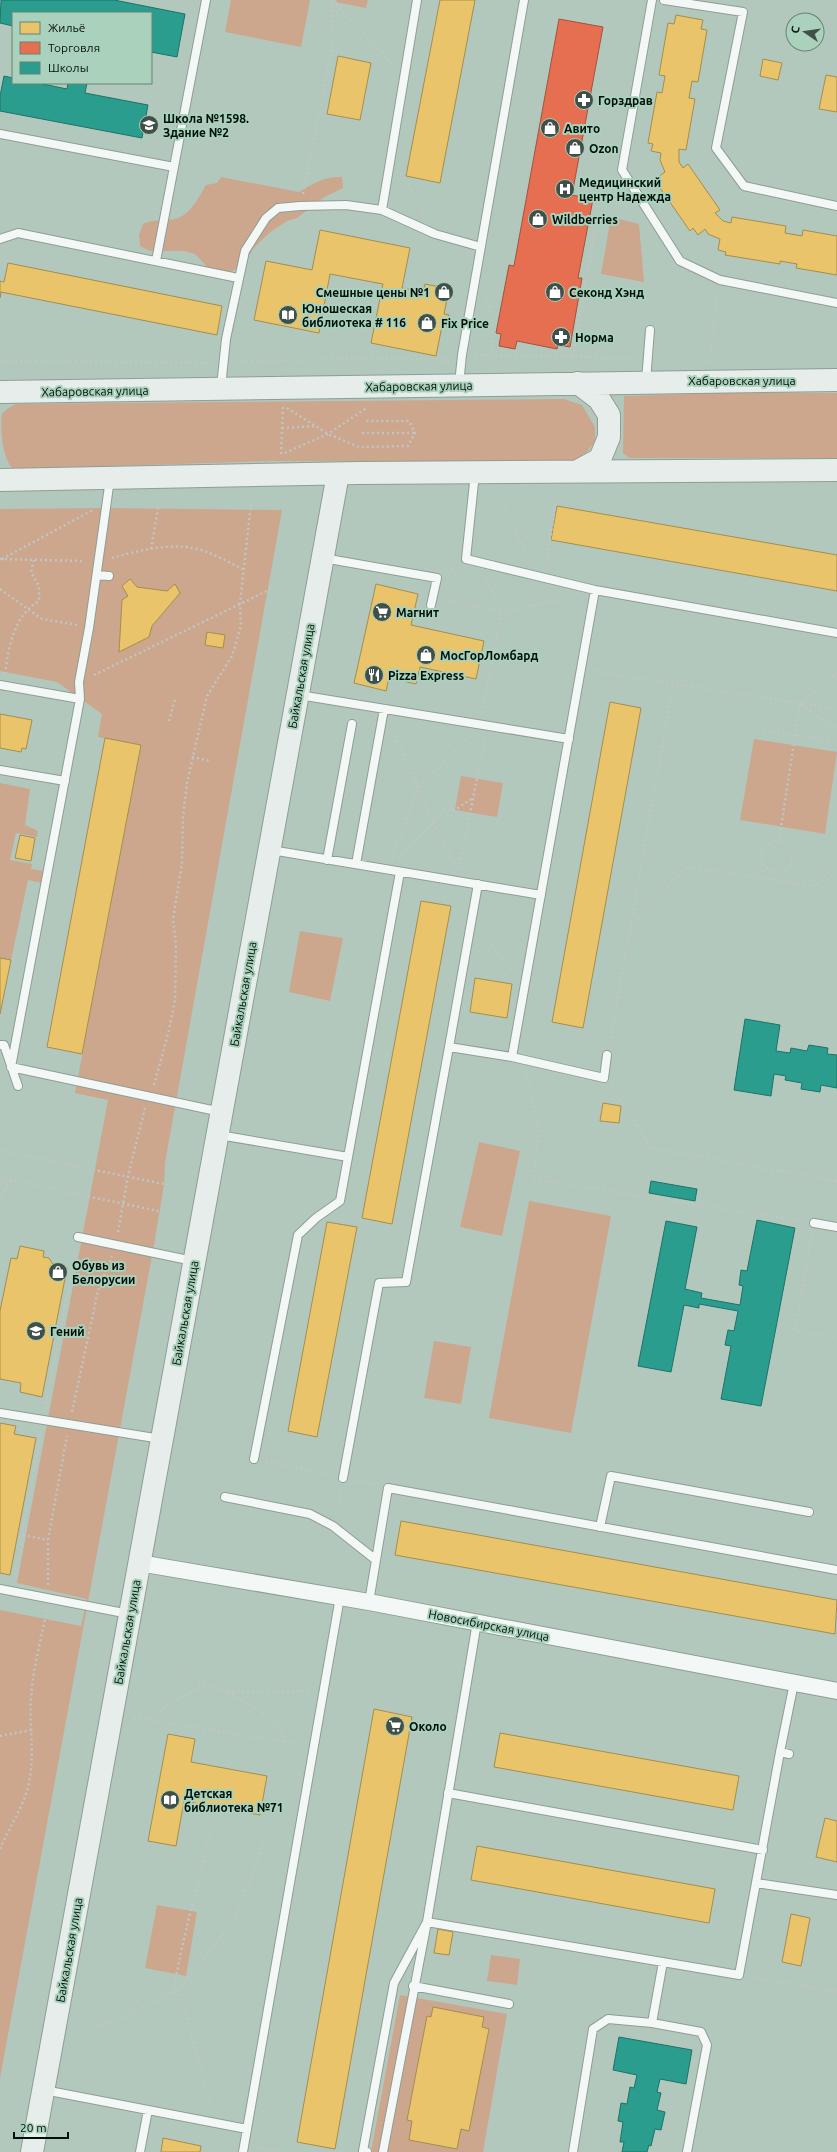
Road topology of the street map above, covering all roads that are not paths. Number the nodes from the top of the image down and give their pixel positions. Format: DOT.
graph roads {
  1 [pos="206,0"];
  2 [pos="418,0"];
  3 [pos="524,0"];
  4 [pos="652,0"];
  5 [pos="664,0"];
  6 [pos="0,134"];
  7 [pos="174,167"];
  8 [pos="837,206"];
  9 [pos="382,210"];
  10 [pos="0,239"];
  11 [pos="481,247"];
  12 [pos="156,261"];
  13 [pos="238,278"];
  14 [pos="837,303"];
  15 [pos="650,330"];
  16 [pos="647,371"];
  17 [pos="837,380"];
  18 [pos="578,383"];
  19 [pos="459,385"];
  20 [pos="220,390"];
  21 [pos="6,395"];
  22 [pos="0,470"];
  23 [pos="837,470"];
  24 [pos="578,471"];
  25 [pos="475,472"];
  26 [pos="338,474"];
  27 [pos="110,479"];
  28 [pos="10,480"];
  29 [pos="323,558"];
  30 [pos="97,575"];
  31 [pos="109,576"];
  32 [pos="595,590"];
  33 [pos="432,601"];
  34 [pos="837,633"];
  35 [pos="1,685"];
  36 [pos="298,694"];
  37 [pos="80,699"];
  38 [pos="384,709"];
  39 [pos="352,724"];
  40 [pos="569,740"];
  41 [pos="0,770"];
  42 [pos="65,781"];
  43 [pos="270,850"];
  44 [pos="327,860"];
  45 [pos="356,864"];
  46 [pos="400,872"];
  47 [pos="478,884"];
  48 [pos="541,895"];
  49 [pos="0,1045"];
  50 [pos="449,1047"];
  51 [pos="607,1055"];
  52 [pos="512,1057"];
  53 [pos="11,1067"];
  54 [pos="18,1086"];
  55 [pos="222,1112"];
  56 [pos="218,1135"];
  57 [pos="348,1157"];
  58 [pos="814,1223"];
  59 [pos="837,1227"];
  60 [pos="78,1237"];
  61 [pos="195,1261"];
  62 [pos="0,1413"];
  63 [pos="162,1440"];
  64 [pos="254,1459"];
  65 [pos="343,1478"];
  66 [pos="225,1496"];
  67 [pos="809,1512"];
  68 [pos="600,1527"];
  69 [pos="376,1560"];
  70 [pos="139,1563"];
  71 [pos="837,1570"];
  72 [pos="0,1589"];
  73 [pos="340,1597"];
  74 [pos="369,1602"];
  75 [pos="130,1614"];
  76 [pos="477,1622"];
  77 [pos="794,1683"];
  78 [pos="837,1691"];
  79 [pos="448,1793"];
  80 [pos="763,1850"];
  81 [pos="756,1883"];
  82 [pos="837,1895"];
  83 [pos="427,1922"];
  84 [pos="663,1962"];
  85 [pos="413,1986"];
  86 [pos="509,2004"];
  87 [pos="652,2023"];
  88 [pos="43,2089"];
  89 [pos="148,2110"];
  90 [pos="247,2129"];
  91 [pos="244,2148"];
  92 [pos="32,2152"];
  93 [pos="140,2152"];
  94 [pos="367,2152"];
  95 [pos="383,2152"];
  96 [pos="572,2152"];
  97 [pos="687,2152"];
  1 -- 7 [label="lane"];
  2 -- 9 [label="lane"];
  3 -- 11 [label="lane"];
  4 -- 14 [label="lane"];
  5 -- 8 [label="lane"];
  6 -- 7 [label="lane"];
  7 -- 12 [label="lane"];
  9 -- 11 [label="lane"];
  9 -- 13 [label="lane"];
  10 -- 12 [label="lane"];
  11 -- 19 [label="lane"];
  12 -- 13 [label="lane"];
  13 -- 20 [label="lane"];
  15 -- 16 [label="lane"];
  16 -- 17 [label="main road, Хабаровская улица"];
  16 -- 18 [label="main road, Хабаровская улица"];
  18 -- 19 [label="main road, Хабаровская улица"];
  18 -- 24 [label="main road"];
  19 -- 20 [label="main road, Хабаровская улица"];
  20 -- 21 [label="main road, Хабаровская улица"];
  22 -- 28 [label="main road"];
  23 -- 24 [label="main road"];
  24 -- 25 [label="main road"];
  25 -- 26 [label="main road"];
  25 -- 32 [label="lane"];
  26 -- 27 [label="main road"];
  26 -- 29 [label="main road, Байкальская улица"];
  27 -- 28 [label="main road"];
  27 -- 30 [label="lane"];
  29 -- 33 [label="lane"];
  29 -- 36 [label="main road, Байкальская улица"];
  30 -- 31 [label="lane"];
  30 -- 37 [label="lane"];
  32 -- 34 [label="lane"];
  32 -- 40 [label="lane"];
  35 -- 37 [label="lane"];
  36 -- 38 [label="lane"];
  36 -- 43 [label="main road, Байкальская улица"];
  37 -- 42 [label="lane"];
  38 -- 40 [label="lane"];
  38 -- 45 [label="lane"];
  39 -- 44 [label="lane"];
  40 -- 48 [label="lane"];
  41 -- 42 [label="lane"];
  42 -- 53 [label="lane"];
  43 -- 44 [label="lane"];
  43 -- 55 [label="main road, Байкальская улица"];
  44 -- 45 [label="lane"];
  45 -- 46 [label="lane"];
  46 -- 47 [label="lane"];
  46 -- 57 [label="lane"];
  47 -- 48 [label="lane"];
  47 -- 50 [label="lane"];
  48 -- 52 [label="lane"];
  49 -- 53 [label="lane"];
  50 -- 52 [label="lane"];
  50 -- 65 [label="lane"];
  51 -- 52 [label="lane"];
  53 -- 54 [label="lane"];
  53 -- 55 [label="lane"];
  55 -- 56 [label="main road, Байкальская улица"];
  56 -- 57 [label="lane"];
  56 -- 61 [label="main road, Байкальская улица"];
  57 -- 64 [label="lane"];
  58 -- 59 [label="lane"];
  60 -- 61 [label="lane"];
  61 -- 63 [label="main road, Байкальская улица"];
  62 -- 63 [label="lane"];
  63 -- 70 [label="main road, Байкальская улица"];
  66 -- 69 [label="lane"];
  67 -- 68 [label="lane"];
  68 -- 69 [label="lane"];
  68 -- 71 [label="lane"];
  69 -- 74 [label="lane"];
  70 -- 73 [label="street, Новосибирская улица"];
  70 -- 75 [label="main road, Байкальская улица"];
  72 -- 75 [label="lane"];
  73 -- 74 [label="street, Новосибирская улица"];
  73 -- 90 [label="lane"];
  74 -- 76 [label="street, Новосибирская улица"];
  75 -- 88 [label="main road, Байкальская улица"];
  76 -- 77 [label="street, Новосибирская улица"];
  76 -- 79 [label="lane"];
  77 -- 78 [label="street, Новосибирская улица"];
  77 -- 80 [label="lane"];
  79 -- 80 [label="lane"];
  79 -- 83 [label="lane"];
  80 -- 81 [label="lane"];
  81 -- 82 [label="lane"];
  81 -- 84 [label="lane"];
  83 -- 84 [label="lane"];
  83 -- 85 [label="lane"];
  83 -- 94 [label="lane"];
  84 -- 87 [label="lane"];
  85 -- 86 [label="lane"];
  85 -- 95 [label="lane"];
  87 -- 96 [label="lane"];
  87 -- 97 [label="lane"];
  88 -- 89 [label="lane"];
  88 -- 92 [label="main road, Байкальская улица"];
  89 -- 90 [label="lane"];
  89 -- 93 [label="lane"];
  90 -- 91 [label="lane"];
}
